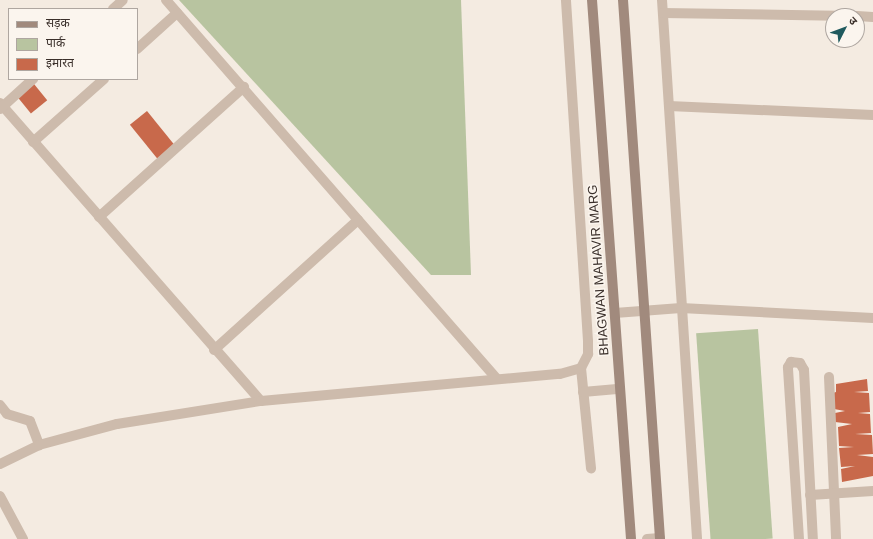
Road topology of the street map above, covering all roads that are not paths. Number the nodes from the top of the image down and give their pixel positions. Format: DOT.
graph roads {
  1 [pos="123,0"];
  2 [pos="166,0"];
  3 [pos="566,0"];
  4 [pos="592,0"];
  5 [pos="623,0"];
  6 [pos="662,0"];
  7 [pos="114,8"];
  8 [pos="177,13"];
  9 [pos="663,13"];
  10 [pos="825,16"];
  11 [pos="138,48"];
  12 [pos="32,80"];
  13 [pos="103,80"];
  14 [pos="244,87"];
  15 [pos="1,106"];
  16 [pos="669,106"];
  17 [pos="873,115"];
  18 [pos="33,142"];
  19 [pos="99,217"];
  20 [pos="358,220"];
  21 [pos="681,308"];
  22 [pos="644,310"];
  23 [pos="614,313"];
  24 [pos="873,318"];
  25 [pos="214,350"];
  26 [pos="581,368"];
  27 [pos="830,377"];
  28 [pos="497,379"];
  29 [pos="620,389"];
  30 [pos="583,392"];
  31 [pos="261,401"];
  32 [pos="0,405"];
  33 [pos="39,445"];
  34 [pos="0,464"];
  35 [pos="591,469"];
  36 [pos="873,491"];
  37 [pos="834,494"];
  38 [pos="810,495"];
  39 [pos="0,496"];
  40 [pos="24,539"];
  41 [pos="631,539"];
  42 [pos="647,539"];
  43 [pos="660,539"];
  44 [pos="697,539"];
  45 [pos="799,539"];
  46 [pos="813,539"];
  47 [pos="836,539"];
  1 -- 7 [label="street"];
  2 -- 8 [label="street"];
  3 -- 26 [label="street"];
  4 -- 23 [label="main road, BHAGWAN MAHAVIR MARG"];
  5 -- 22 [label="main road"];
  6 -- 9 [label="street"];
  8 -- 11 [label="street"];
  8 -- 14 [label="street"];
  9 -- 10 [label="street"];
  9 -- 16 [label="street"];
  12 -- 15 [label="street"];
  13 -- 18 [label="street"];
  14 -- 19 [label="street"];
  14 -- 20 [label="street"];
  15 -- 18 [label="street"];
  16 -- 17 [label="street"];
  16 -- 21 [label="street"];
  18 -- 19 [label="street"];
  19 -- 25 [label="street"];
  20 -- 25 [label="street"];
  20 -- 28 [label="street"];
  21 -- 22 [label="street"];
  21 -- 24 [label="street"];
  21 -- 44 [label="street"];
  22 -- 23 [label="street"];
  22 -- 43 [label="main road"];
  23 -- 29 [label="main road, BHAGWAN MAHAVIR MARG"];
  25 -- 31 [label="street"];
  26 -- 28 [label="street"];
  26 -- 30 [label="street"];
  27 -- 37 [label="street"];
  28 -- 31 [label="street"];
  29 -- 30 [label="street"];
  29 -- 41 [label="main road, BHAGWAN MAHAVIR MARG"];
  30 -- 35 [label="street"];
  31 -- 33 [label="street"];
  32 -- 33 [label="street"];
  33 -- 34 [label="street"];
  36 -- 37 [label="street"];
  37 -- 38 [label="street"];
  37 -- 47 [label="street"];
  38 -- 45 [label="street"];
  38 -- 46 [label="street"];
  39 -- 40 [label="street"];
  42 -- 43 [label="street"];
}
